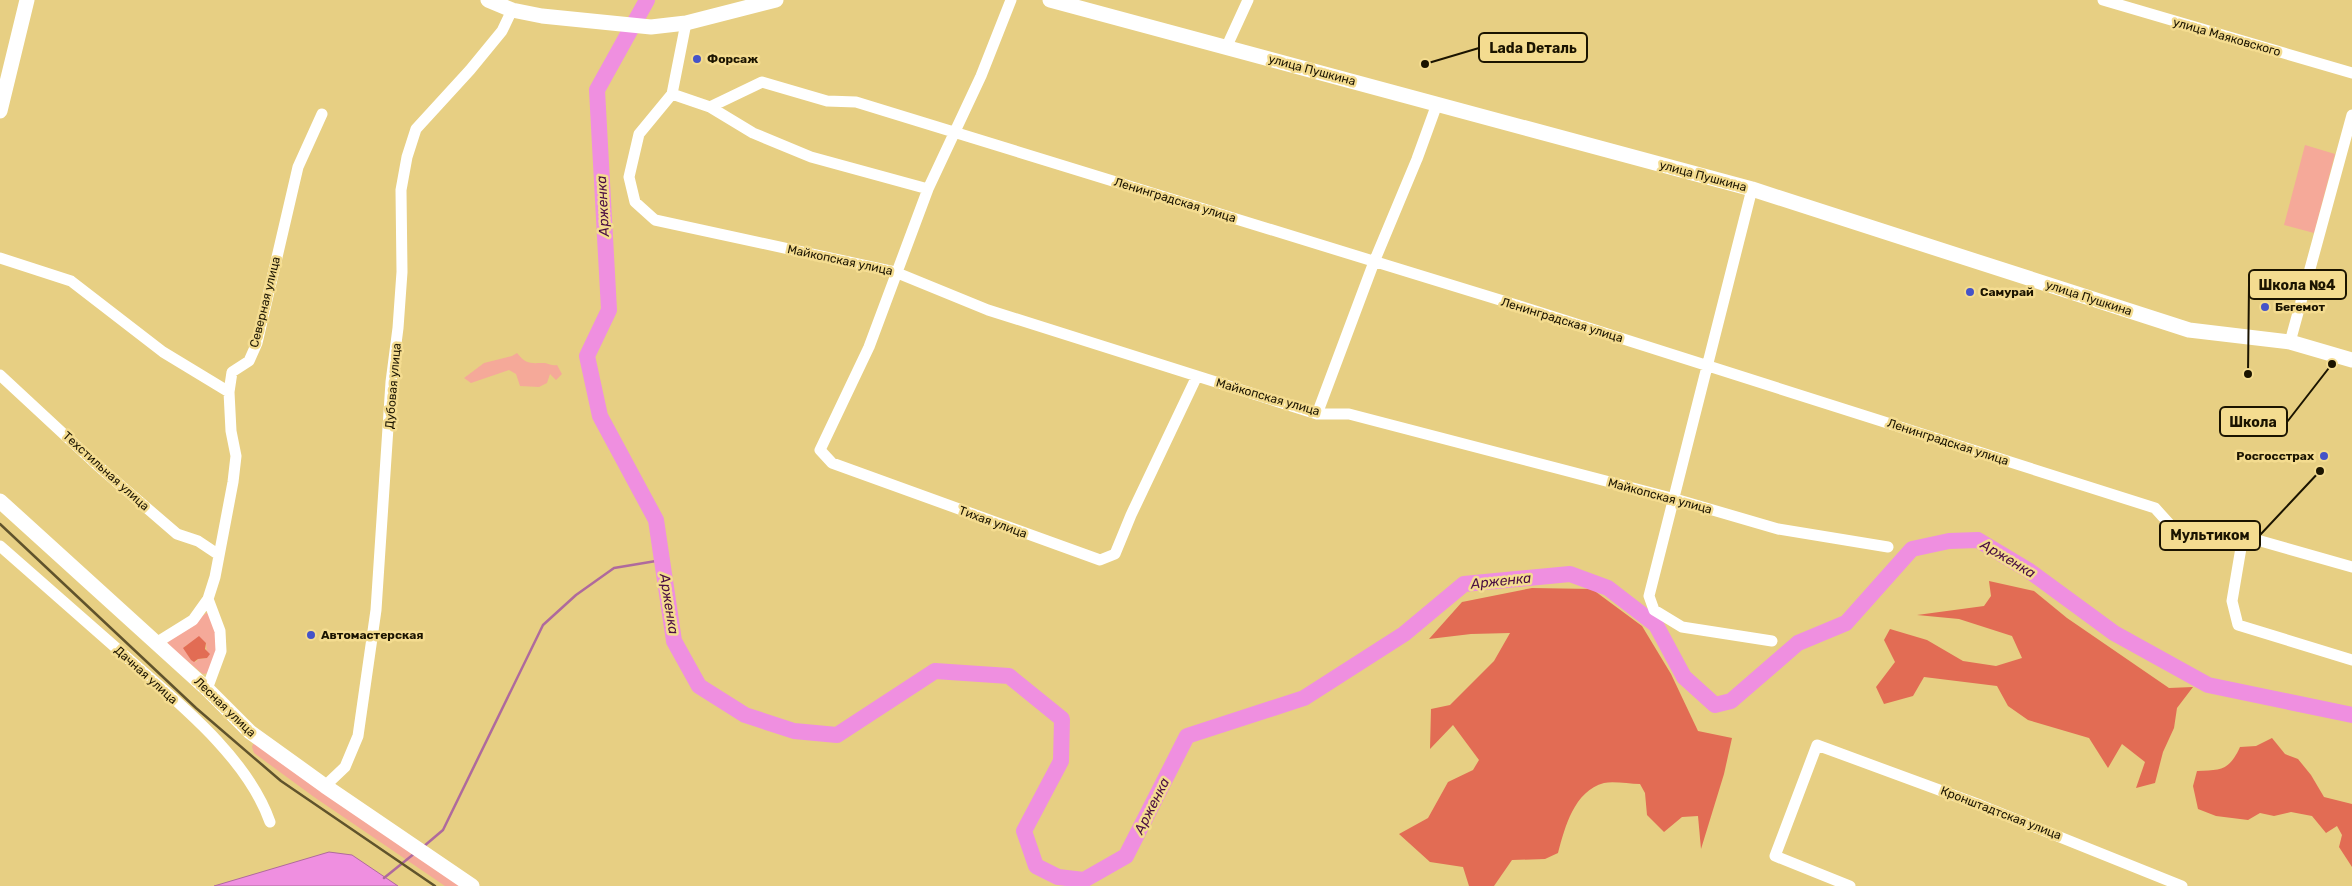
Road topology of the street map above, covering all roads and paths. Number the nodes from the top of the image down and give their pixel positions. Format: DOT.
graph roads {
  1 [pos="27,0"];
  2 [pos="488,0"];
  3 [pos="776,0"];
  4 [pos="1011,0"];
  5 [pos="1050,0"];
  6 [pos="1248,0"];
  7 [pos="2103,0"];
  8 [pos="512,10"];
  9 [pos="686,23"];
  10 [pos="1226,48"];
  11 [pos="2352,73"];
  12 [pos="672,94"];
  13 [pos="1437,104"];
  14 [pos="710,107"];
  15 [pos="0,112"];
  16 [pos="322,114"];
  17 [pos="2352,115"];
  18 [pos="955,133"];
  19 [pos="928,189"];
  20 [pos="1752,189"];
  21 [pos="0,258"];
  22 [pos="1374,262"];
  23 [pos="895,272"];
  24 [pos="2290,342"];
  25 [pos="2352,360"];
  26 [pos="1706,366"];
  27 [pos="0,375"];
  28 [pos="1197,376"];
  29 [pos="229,392"];
  30 [pos="1316,414"];
  31 [pos="1675,499"];
  32 [pos="0,501"];
  33 [pos="2243,536"];
  34 [pos="0,546"];
  35 [pos="1888,547"];
  36 [pos="218,555"];
  37 [pos="2352,567"];
  38 [pos="208,599"];
  39 [pos="1772,641"];
  40 [pos="156,643"];
  41 [pos="2352,660"];
  42 [pos="207,689"];
  43 [pos="325,786"];
  44 [pos="270,822"];
  45 [pos="472,886"];
  46 [pos="1850,886"];
  47 [pos="2182,886"];
  1 -- 15 [label="main road"];
  2 -- 8 [label="main road"];
  3 -- 9 [label="main road"];
  4 -- 18 [label="street"];
  5 -- 10 [label="main road, улица Пушкина"];
  6 -- 10 [label="street"];
  7 -- 11 [label="street, улица Маяковского"];
  8 -- 9 [label="main road"];
  8 -- 43 [label="street, Дубовая улица"];
  9 -- 12 [label="street"];
  10 -- 13 [label="main road, улица Пушкина"];
  12 -- 14 [label="street"];
  12 -- 23 [label="street, Майкопская улица"];
  13 -- 20 [label="main road, улица Пушкина"];
  13 -- 22 [label="street"];
  14 -- 18 [label="street, Ленинградская улица"];
  14 -- 19 [label="street"];
  16 -- 29 [label="street, Северная улица"];
  17 -- 24 [label="street"];
  18 -- 19 [label="street"];
  18 -- 22 [label="street, Ленинградская улица"];
  19 -- 23 [label="street"];
  20 -- 24 [label="main road, улица Пушкина"];
  20 -- 26 [label="street"];
  21 -- 29 [label="street"];
  22 -- 26 [label="street, Ленинградская улица"];
  22 -- 30 [label="street"];
  23 -- 28 [label="street, Майкопская улица"];
  23 -- 28 [label="street, Тихая улица"];
  24 -- 25 [label="main road, улица Пушкина"];
  26 -- 31 [label="street"];
  26 -- 33 [label="street, Ленинградская улица"];
  27 -- 36 [label="street, Техстильная улица"];
  28 -- 30 [label="street, Майкопская улица"];
  29 -- 36 [label="street, Северная улица"];
  30 -- 31 [label="street, Майкопская улица"];
  31 -- 35 [label="street, Майкопская улица"];
  31 -- 39 [label="street"];
  32 -- 40 [label="main road, Лесная улица"];
  33 -- 37 [label="street, Ленинградская улица"];
  33 -- 41 [label="street"];
  34 -- 44 [label="street, Дачная улица"];
  36 -- 38 [label="street, Северная улица"];
  38 -- 40 [label="street"];
  38 -- 42 [label="street"];
  40 -- 42 [label="main road, Лесная улица"];
  42 -- 43 [label="main road, Лесная улица"];
  43 -- 45 [label="main road, Лесная улица"];
  46 -- 47 [label="street, Кронштадтская улица"];
}
